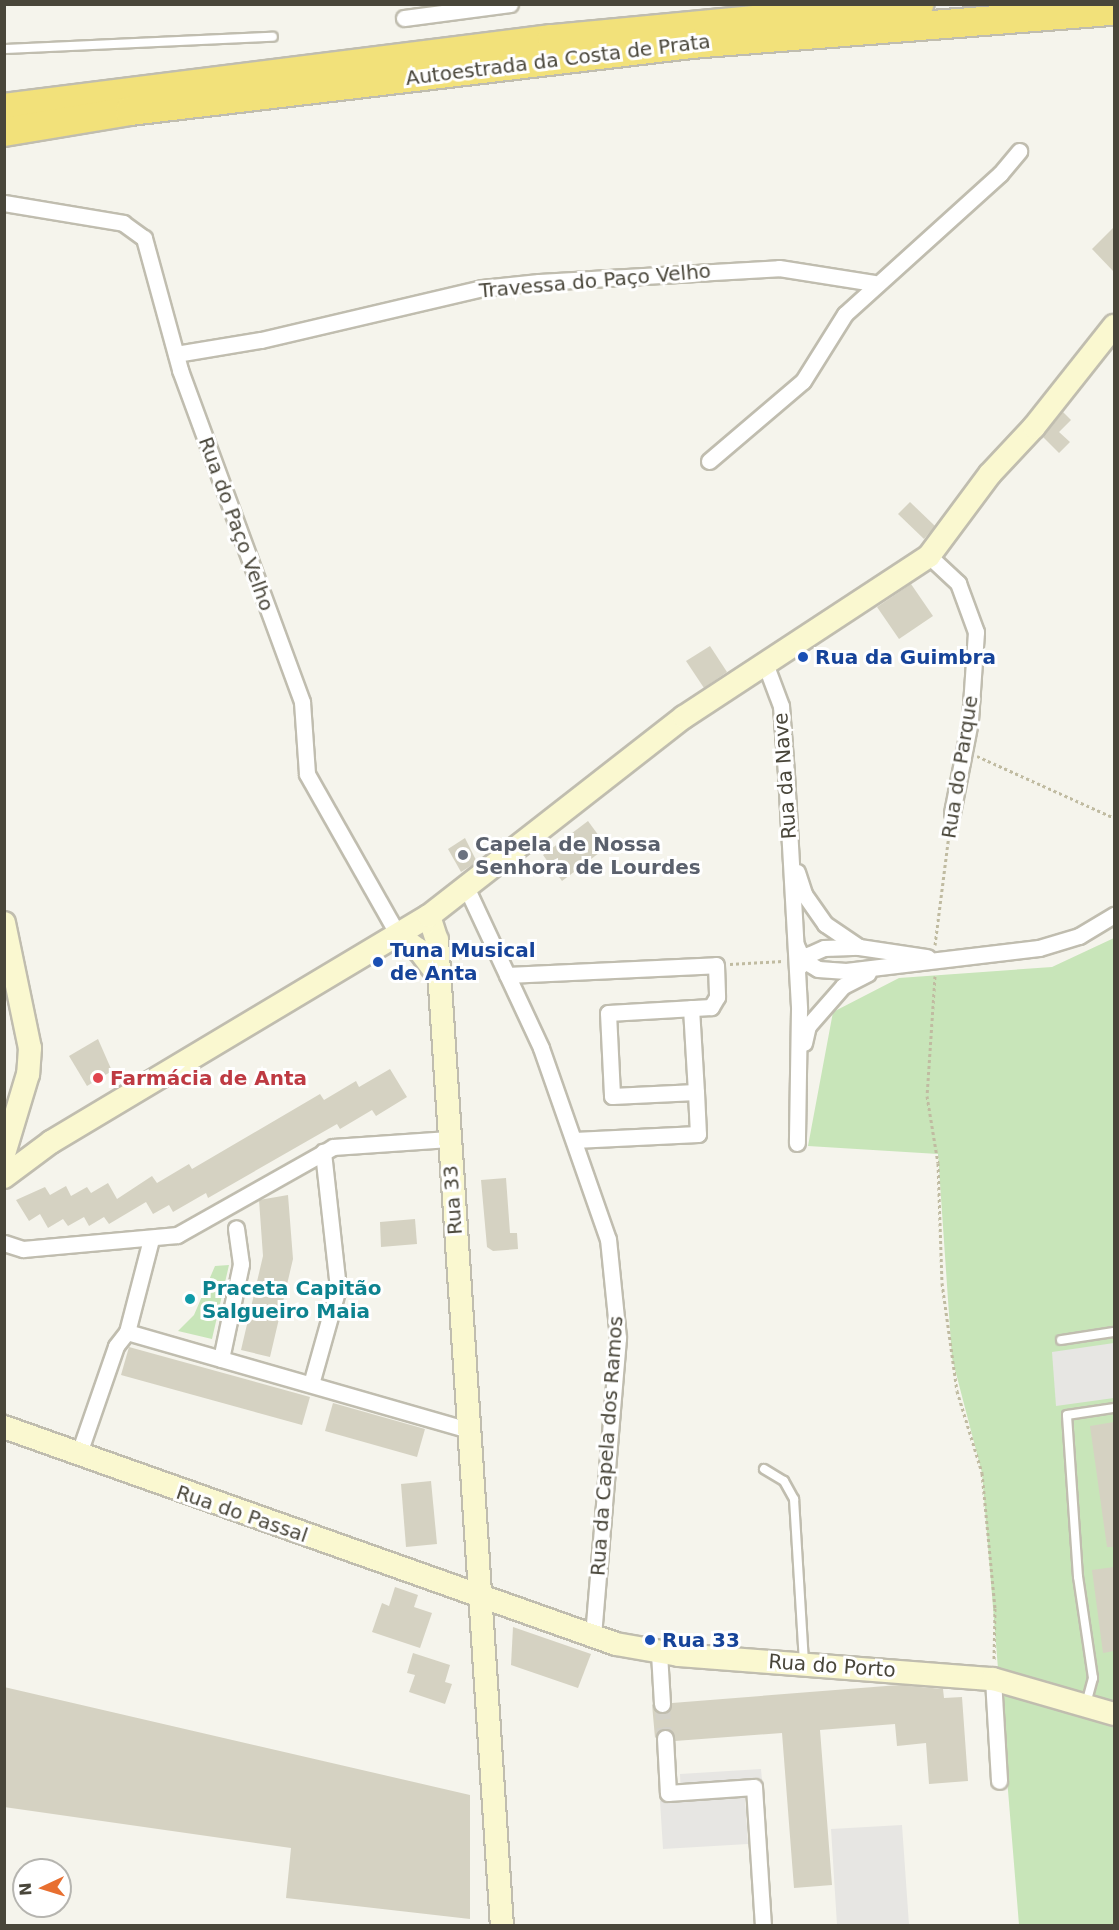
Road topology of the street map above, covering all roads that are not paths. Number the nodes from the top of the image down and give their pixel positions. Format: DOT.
graph roads {
  1 [pos="510,4"];
  2 [pos="919,4"];
  3 [pos="1114,11"];
  4 [pos="404,18"];
  5 [pos="273,37"];
  6 [pos="4,49"];
  7 [pos="4,108"];
  8 [pos="4,132"];
  9 [pos="1019,150"];
  10 [pos="4,203"];
  11 [pos="874,283"];
  12 [pos="1114,326"];
  13 [pos="176,354"];
  14 [pos="709,461"];
  15 [pos="929,556"];
  16 [pos="766,666"];
  17 [pos="952,813"];
  18 [pos="790,852"];
  19 [pos="467,889"];
  20 [pos="1114,915"];
  21 [pos="429,916"];
  22 [pos="4,924"];
  23 [pos="398,935"];
  24 [pos="860,947"];
  25 [pos="936,958"];
  26 [pos="799,965"];
  27 [pos="885,968"];
  28 [pos="507,975"];
  29 [pos="439,977"];
  30 [pos="691,1008"];
  31 [pos="800,1066"];
  32 [pos="696,1092"];
  33 [pos="18,1114"];
  34 [pos="449,1139"];
  35 [pos="574,1140"];
  36 [pos="797,1143"];
  37 [pos="47,1145"];
  38 [pos="7,1148"];
  39 [pos="323,1152"];
  40 [pos="29,1159"];
  41 [pos="4,1177"];
  42 [pos="236,1228"];
  43 [pos="151,1239"];
  44 [pos="4,1244"];
  45 [pos="127,1332"];
  46 [pos="1114,1332"];
  47 [pos="1061,1340"];
  48 [pos="221,1359"];
  49 [pos="311,1384"];
  50 [pos="1114,1408"];
  51 [pos="4,1426"];
  52 [pos="468,1430"];
  53 [pos="78,1456"];
  54 [pos="764,1469"];
  55 [pos="481,1598"];
  56 [pos="593,1635"];
  57 [pos="659,1653"];
  58 [pos="804,1664"];
  59 [pos="993,1679"];
  60 [pos="663,1704"];
  61 [pos="1085,1706"];
  62 [pos="1114,1714"];
  63 [pos="665,1738"];
  64 [pos="999,1781"];
  65 [pos="502,1926"];
  66 [pos="763,1926"];
  1 -- 4 [label="street"];
  2 -- 7 [label="highway, Autoestrada da Costa de Prata"];
  3 -- 8 [label="highway, Autoestrada da Costa de Prata"];
  5 -- 6 [label="lane"];
  9 -- 11 [label="street"];
  10 -- 13 [label="street, Rua do Paço Velho"];
  11 -- 13 [label="street, Travessa do Paço Velho"];
  11 -- 14 [label="street"];
  12 -- 15 [label="street"];
  13 -- 23 [label="street, Rua do Paço Velho"];
  15 -- 16 [label="street"];
  15 -- 17 [label="street, Rua do Parque"];
  16 -- 18 [label="street, Rua da Nave"];
  16 -- 19 [label="street"];
  18 -- 24 [label="street, Rua da Nave"];
  18 -- 26 [label="street, Rua da Nave"];
  19 -- 21 [label="street"];
  19 -- 28 [label="street, Rua da Capela dos Ramos"];
  20 -- 25 [label="street, Rua da Nave"];
  21 -- 23 [label="street"];
  21 -- 29 [label="street, Rua 33"];
  22 -- 33 [label="street"];
  23 -- 29 [label="street"];
  23 -- 37 [label="street"];
  24 -- 25 [label="street, Rua da Nave"];
  24 -- 26 [label="street, Rua da Nave"];
  25 -- 27 [label="street, Rua da Nave"];
  26 -- 27 [label="street, Rua da Nave"];
  26 -- 31 [label="street, Rua da Nave"];
  27 -- 31 [label="street, Rua da Nave"];
  28 -- 30 [label="street"];
  28 -- 35 [label="street, Rua da Capela dos Ramos"];
  29 -- 34 [label="street, Rua 33"];
  30 -- 32 [label="street"];
  30 -- 32 [label="street"];
  31 -- 36 [label="street, Rua da Nave"];
  32 -- 35 [label="street"];
  33 -- 37 [label="street"];
  33 -- 38 [label="street"];
  34 -- 39 [label="street"];
  34 -- 52 [label="street, Rua 33"];
  35 -- 56 [label="street, Rua da Capela dos Ramos"];
  37 -- 40 [label="street"];
  38 -- 40 [label="street"];
  39 -- 43 [label="street"];
  39 -- 49 [label="street"];
  40 -- 41 [label="street"];
  42 -- 48 [label="street"];
  43 -- 44 [label="street"];
  43 -- 45 [label="street"];
  45 -- 48 [label="street"];
  45 -- 53 [label="street"];
  46 -- 47 [label="lane"];
  48 -- 49 [label="street"];
  49 -- 52 [label="street"];
  50 -- 61 [label="lane"];
  51 -- 53 [label="street, Rua do Passal"];
  52 -- 55 [label="street, Rua 33"];
  53 -- 55 [label="street, Rua do Passal"];
  54 -- 58 [label="lane"];
  55 -- 56 [label="street, Rua do Porto"];
  55 -- 65 [label="street, Rua 33"];
  56 -- 57 [label="street, Rua do Porto"];
  57 -- 58 [label="street, Rua do Porto"];
  57 -- 60 [label="street"];
  58 -- 59 [label="street, Rua do Porto"];
  59 -- 61 [label="street, Rua do Porto"];
  59 -- 64 [label="street"];
  61 -- 62 [label="street, Rua do Porto"];
  63 -- 66 [label="street"];
}
